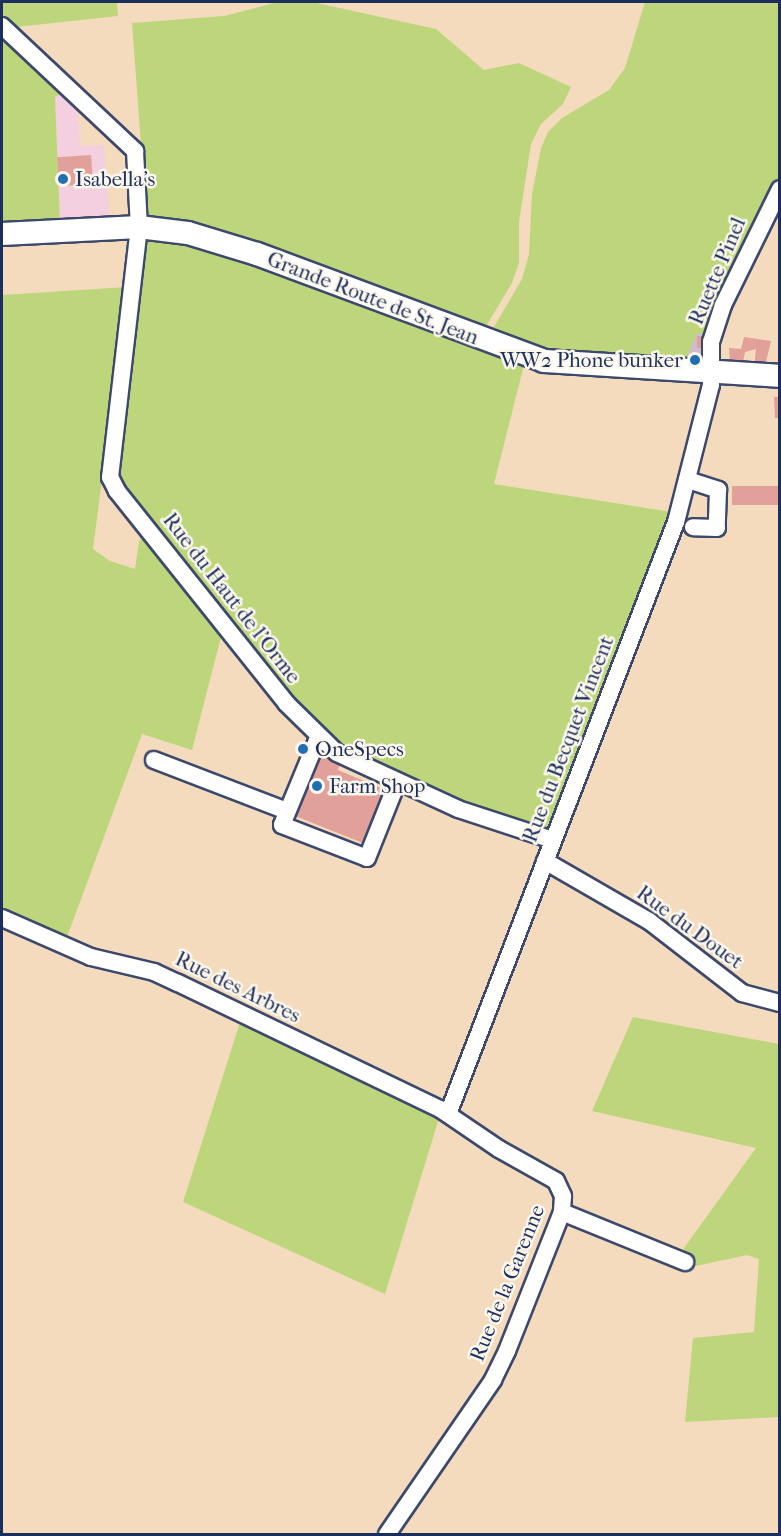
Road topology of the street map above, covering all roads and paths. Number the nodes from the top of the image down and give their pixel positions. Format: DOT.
graph roads {
  1 [pos="2,26"];
  2 [pos="780,189"];
  3 [pos="139,228"];
  4 [pos="2,234"];
  5 [pos="710,374"];
  6 [pos="780,376"];
  7 [pos="688,480"];
  8 [pos="693,526"];
  9 [pos="318,738"];
  10 [pos="154,760"];
  11 [pos="397,783"];
  12 [pos="287,811"];
  13 [pos="553,840"];
  14 [pos="545,861"];
  15 [pos="2,918"];
  16 [pos="780,1004"];
  17 [pos="448,1114"];
  18 [pos="562,1212"];
  19 [pos="685,1262"];
  20 [pos="387,1534"];
  1 -- 3 [label="street, Rue du Haut de l'Orme"];
  2 -- 5 [label="street, Ruette Pinel"];
  3 -- 4 [label="main road, Grande Route de St. Jean"];
  3 -- 5 [label="main road, Grande Route de St. Jean"];
  3 -- 9 [label="street, Rue du Haut de l'Orme"];
  5 -- 6 [label="main road, Grande Route de St. Jean"];
  5 -- 7 [label="street, Rue du Becquet Vincent"];
  7 -- 8 [label="street"];
  7 -- 13 [label="street, Rue du Becquet Vincent"];
  9 -- 11 [label="street, Rue du Haut de l'Orme"];
  9 -- 12 [label="street"];
  10 -- 12 [label="street"];
  11 -- 12 [label="street"];
  11 -- 13 [label="street, Rue du Haut de l'Orme"];
  13 -- 14 [label="street, Rue du Becquet Vincent"];
  14 -- 16 [label="street, Rue du Douet"];
  14 -- 17 [label="street, Rue du Becquet Vincent"];
  15 -- 17 [label="street, Rue des Arbres"];
  17 -- 18 [label="street, Rue de la Garenne"];
  18 -- 19 [label="street"];
  18 -- 20 [label="street, Rue de la Garenne"];
}
